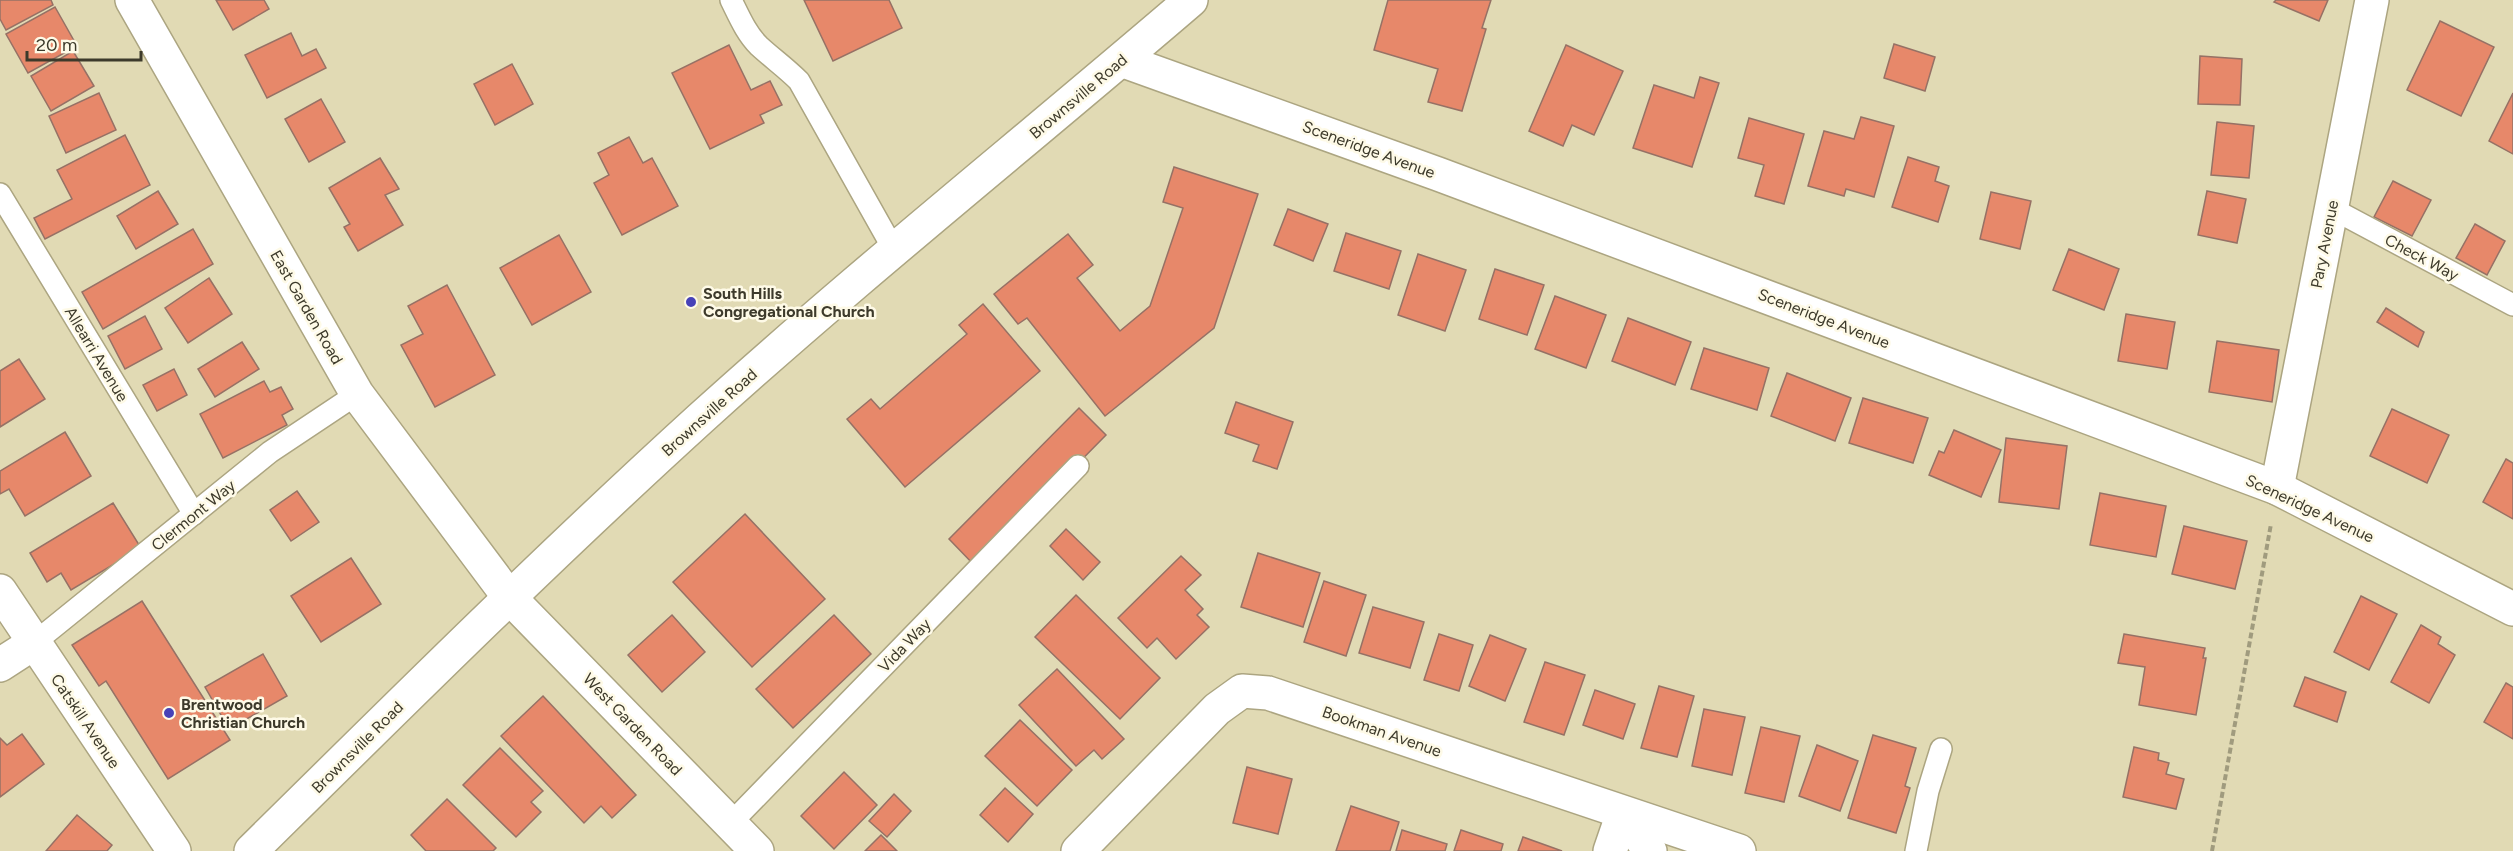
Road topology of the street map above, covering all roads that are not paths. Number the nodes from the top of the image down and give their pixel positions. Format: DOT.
graph roads {
  1 [pos="132,0"];
  2 [pos="731,0"];
  3 [pos="1191,0"];
  4 [pos="2372,0"];
  5 [pos="1121,60"];
  6 [pos="0,194"];
  7 [pos="2331,208"];
  8 [pos="894,250"];
  9 [pos="2513,305"];
  10 [pos="357,394"];
  11 [pos="1078,466"];
  12 [pos="2277,488"];
  13 [pos="194,514"];
  14 [pos="0,591"];
  15 [pos="509,597"];
  16 [pos="2513,609"];
  17 [pos="34,643"];
  18 [pos="0,665"];
  19 [pos="1941,749"];
  20 [pos="1623,813"];
  21 [pos="730,824"];
  22 [pos="1088,848"];
  23 [pos="174,851"];
  24 [pos="251,851"];
  25 [pos="757,851"];
  26 [pos="1610,851"];
  27 [pos="1650,851"];
  28 [pos="1738,851"];
  29 [pos="1916,851"];
  1 -- 10 [label="street, East Garden Road"];
  2 -- 8 [label="lane"];
  3 -- 5 [label="street, Brownsville Road"];
  4 -- 7 [label="street, Pary Avenue"];
  5 -- 8 [label="street, Brownsville Road"];
  5 -- 12 [label="street, Sceneridge Avenue"];
  6 -- 13 [label="lane, Allearri Avenue"];
  7 -- 9 [label="lane, Check Way"];
  7 -- 12 [label="street, Pary Avenue"];
  8 -- 15 [label="street, Brownsville Road"];
  10 -- 13 [label="lane, Clermont Way"];
  10 -- 15 [label="street, East Garden Road"];
  11 -- 21 [label="lane, Vida Way"];
  12 -- 16 [label="street, Sceneridge Avenue"];
  13 -- 17 [label="lane, Clermont Way"];
  14 -- 17 [label="street, Catskill Avenue"];
  15 -- 21 [label="street, West Garden Road"];
  15 -- 24 [label="street, Brownsville Road"];
  17 -- 18 [label="street"];
  17 -- 23 [label="street, Catskill Avenue"];
  19 -- 29 [label="lane"];
  20 -- 22 [label="street, Bookman Avenue"];
  20 -- 26 [label="street"];
  20 -- 27 [label="street"];
  20 -- 28 [label="street, Bookman Avenue"];
  21 -- 25 [label="street, West Garden Road"];
}
